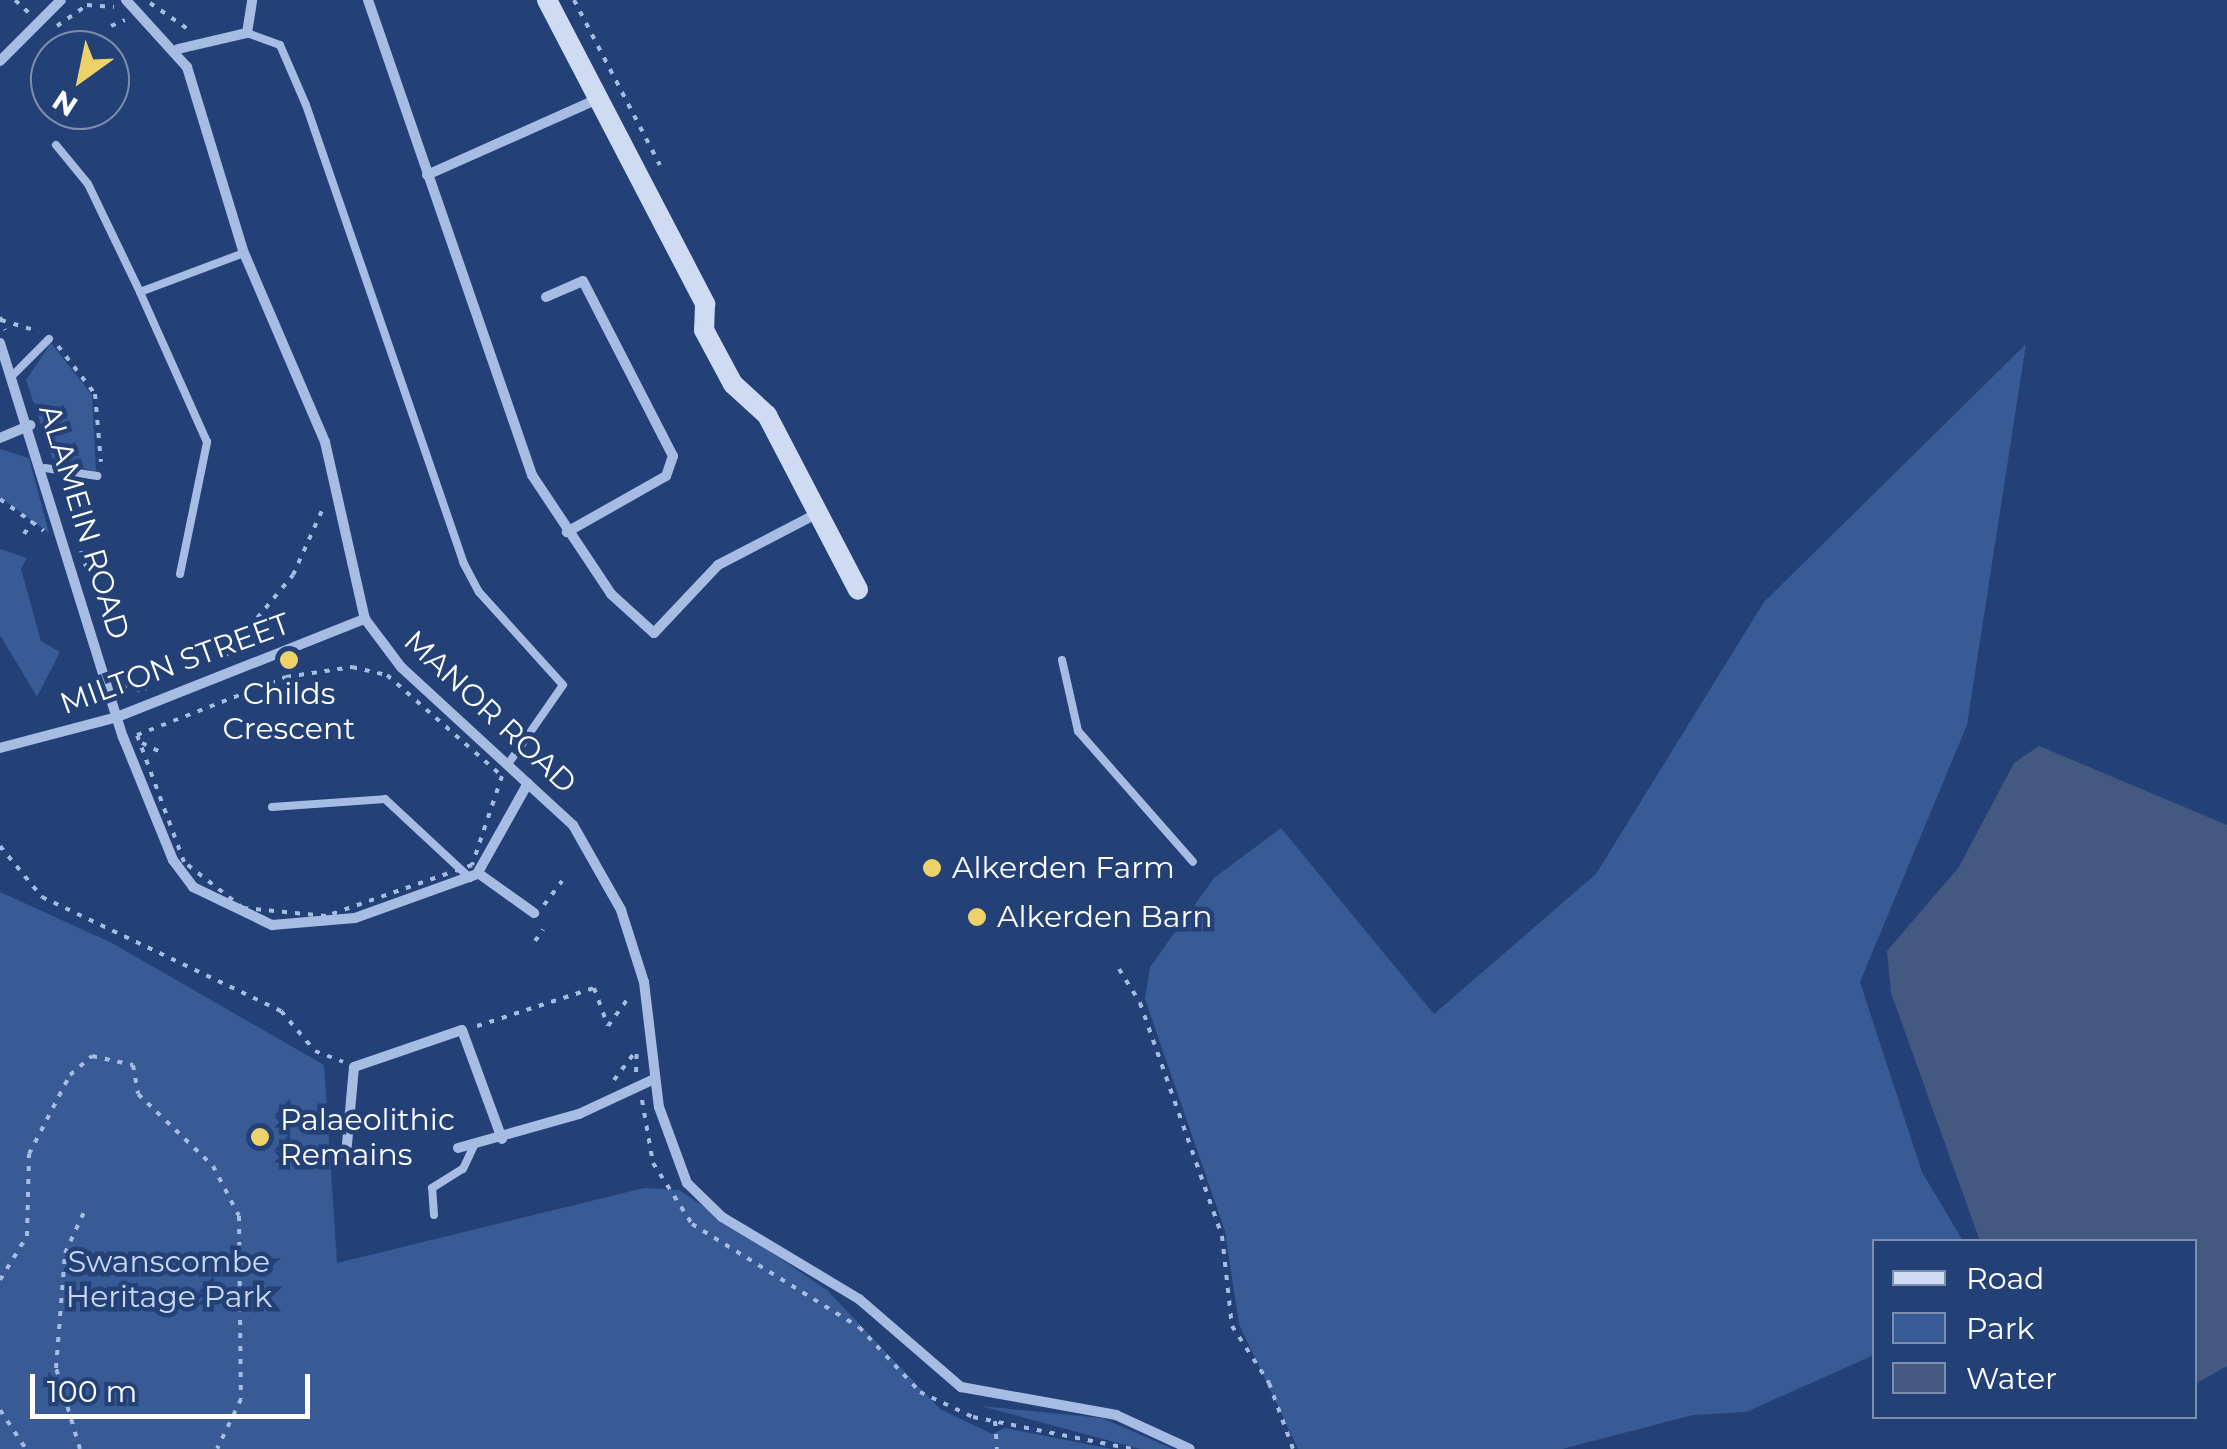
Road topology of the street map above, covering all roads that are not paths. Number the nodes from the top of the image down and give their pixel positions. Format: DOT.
graph roads {
  1 [pos="61,0"];
  2 [pos="126,0"];
  3 [pos="252,0"];
  4 [pos="368,0"];
  5 [pos="547,0"];
  6 [pos="247,33"];
  7 [pos="178,49"];
  8 [pos="0,61"];
  9 [pos="598,99"];
  10 [pos="56,145"];
  11 [pos="427,175"];
  12 [pos="244,253"];
  13 [pos="140,292"];
  14 [pos="546,297"];
  15 [pos="49,339"];
  16 [pos="0,342"];
  17 [pos="14,378"];
  18 [pos="0,387"];
  19 [pos="30,426"];
  20 [pos="0,438"];
  21 [pos="45,468"];
  22 [pos="97,476"];
  23 [pos="818,513"];
  24 [pos="567,532"];
  25 [pos="180,574"];
  26 [pos="858,590"];
  27 [pos="365,619"];
  28 [pos="1062,660"];
  29 [pos="117,717"];
  30 [pos="0,748"];
  31 [pos="508,764"];
  32 [pos="528,783"];
  33 [pos="272,806"];
  34 [pos="1193,862"];
  35 [pos="474,875"];
  36 [pos="535,917"];
  37 [pos="654,1079"];
  38 [pos="502,1139"];
  39 [pos="474,1145"];
  40 [pos="458,1148"];
  41 [pos="346,1155"];
  42 [pos="434,1215"];
  43 [pos="1190,1449"];
  1 -- 8 [label="street"];
  2 -- 7 [label="street, MANOR ROAD"];
  3 -- 6 [label="street"];
  4 -- 11 [label="street"];
  5 -- 9 [label="street"];
  6 -- 7 [label="street"];
  6 -- 31 [label="lane"];
  7 -- 12 [label="street, MANOR ROAD"];
  9 -- 11 [label="street"];
  9 -- 23 [label="street"];
  10 -- 13 [label="lane"];
  11 -- 24 [label="street"];
  12 -- 13 [label="lane"];
  12 -- 27 [label="street, MANOR ROAD"];
  13 -- 25 [label="lane"];
  14 -- 24 [label="street"];
  15 -- 17 [label="lane"];
  16 -- 17 [label="street, ALAMEIN ROAD"];
  17 -- 18 [label="lane"];
  17 -- 19 [label="street, ALAMEIN ROAD"];
  19 -- 20 [label="street"];
  19 -- 21 [label="street, ALAMEIN ROAD"];
  21 -- 22 [label="lane"];
  21 -- 29 [label="street, ALAMEIN ROAD"];
  23 -- 24 [label="street"];
  23 -- 26 [label="street"];
  27 -- 29 [label="street, MILTON STREET"];
  27 -- 31 [label="street, MANOR ROAD"];
  28 -- 34 [label="lane"];
  29 -- 30 [label="street, MILTON STREET"];
  29 -- 35 [label="street"];
  31 -- 32 [label="street, MANOR ROAD"];
  32 -- 35 [label="street"];
  32 -- 37 [label="street, MANOR ROAD"];
  33 -- 35 [label="lane"];
  35 -- 36 [label="street"];
  37 -- 38 [label="street"];
  37 -- 43 [label="street, MANOR ROAD"];
  38 -- 39 [label="street"];
  38 -- 41 [label="street"];
  39 -- 40 [label="street"];
  39 -- 42 [label="lane"];
}
